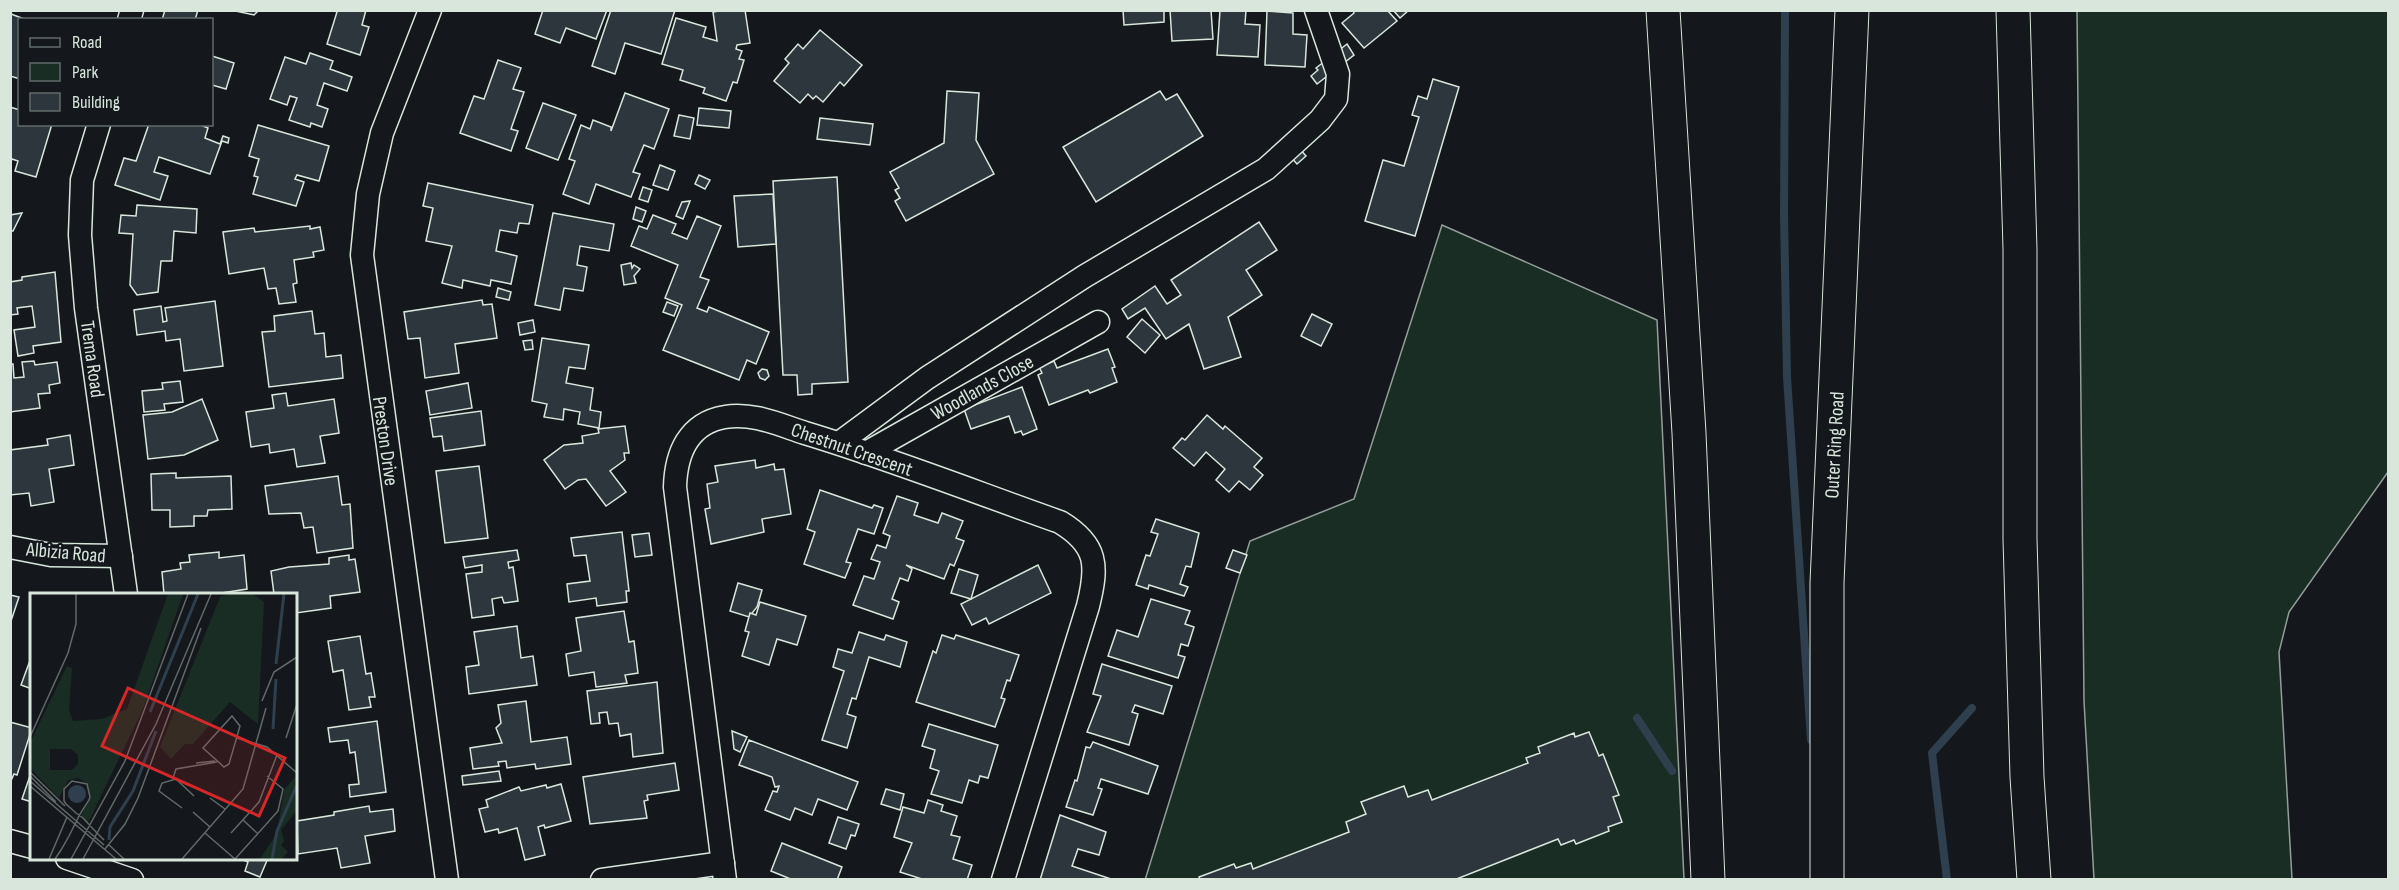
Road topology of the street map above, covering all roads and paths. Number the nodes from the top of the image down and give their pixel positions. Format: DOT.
graph roads {
  1 [pos="430,10"];
  2 [pos="1316,10"];
  3 [pos="1663,10"];
  4 [pos="1852,10"];
  5 [pos="2013,10"];
  6 [pos="98,126"];
  7 [pos="1098,322"];
  8 [pos="839,443"];
  9 [pos="866,453"];
  10 [pos="10,547"];
  11 [pos="121,556"];
  12 [pos="126,593"];
  13 [pos="10,841"];
  14 [pos="30,846"];
  15 [pos="76,860"];
  16 [pos="125,871"];
  17 [pos="724,871"];
  18 [pos="447,879"];
  19 [pos="602,879"];
  20 [pos="1003,879"];
  21 [pos="1708,879"];
  22 [pos="1827,879"];
  23 [pos="2034,879"];
  1 -- 18 [label="street, Preston Drive"];
  2 -- 8 [label="street"];
  3 -- 21 [label="highway"];
  4 -- 22 [label="highway, Outer Ring Road"];
  5 -- 23 [label="highway"];
  6 -- 11 [label="street, Trema Road"];
  7 -- 9 [label="street, Woodlands Close"];
  8 -- 9 [label="street, Chestnut Crescent"];
  8 -- 17 [label="street, Chestnut Crescent"];
  9 -- 20 [label="street, Chestnut Crescent"];
  10 -- 11 [label="street, Albizia Road"];
  11 -- 12 [label="street, Trema Road"];
  13 -- 14 [label="street"];
  15 -- 16 [label="street"];
  17 -- 19 [label="street, Chestnut Crescent"];
}
